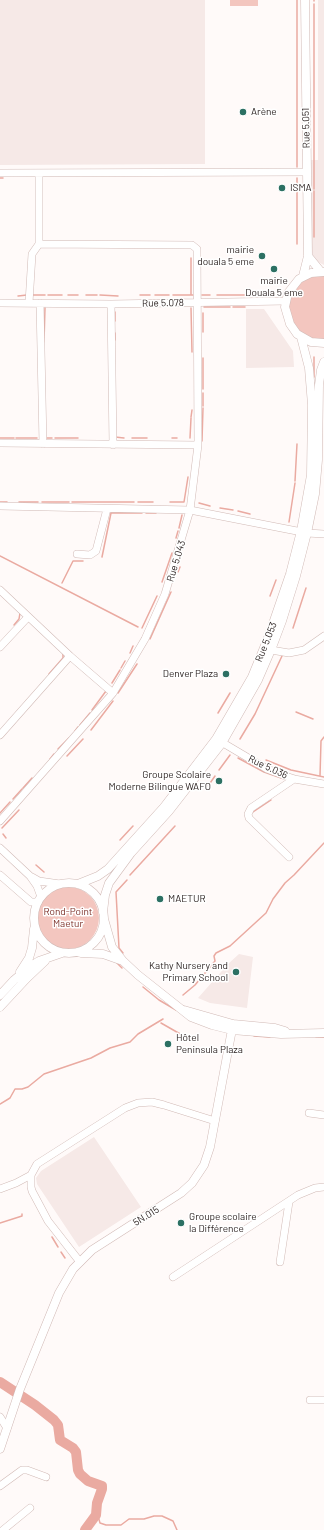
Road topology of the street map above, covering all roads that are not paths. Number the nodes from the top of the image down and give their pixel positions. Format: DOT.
graph roads {
  1 [pos="305,0"];
  2 [pos="307,172"];
  3 [pos="0,173"];
  4 [pos="39,173"];
  5 [pos="39,244"];
  6 [pos="308,256"];
  7 [pos="322,272"];
  8 [pos="303,276"];
  9 [pos="286,302"];
  10 [pos="0,303"];
  11 [pos="29,303"];
  12 [pos="40,303"];
  13 [pos="198,303"];
  14 [pos="111,304"];
  15 [pos="302,337"];
  16 [pos="324,343"];
  17 [pos="324,362"];
  18 [pos="0,443"];
  19 [pos="43,444"];
  20 [pos="113,445"];
  21 [pos="198,446"];
  22 [pos="0,506"];
  23 [pos="107,509"];
  24 [pos="190,510"];
  25 [pos="304,532"];
  26 [pos="324,534"];
  27 [pos="77,554"];
  28 [pos="0,590"];
  29 [pos="28,617"];
  30 [pos="324,636"];
  31 [pos="0,647"];
  32 [pos="271,650"];
  33 [pos="70,656"];
  34 [pos="113,693"];
  35 [pos="0,735"];
  36 [pos="219,741"];
  37 [pos="294,779"];
  38 [pos="324,784"];
  39 [pos="0,821"];
  40 [pos="0,848"];
  41 [pos="289,858"];
  42 [pos="0,875"];
  43 [pos="30,876"];
  44 [pos="60,884"];
  45 [pos="78,884"];
  46 [pos="39,899"];
  47 [pos="104,915"];
  48 [pos="34,926"];
  49 [pos="62,953"];
  50 [pos="75,953"];
  51 [pos="50,956"];
  52 [pos="123,961"];
  53 [pos="14,980"];
  54 [pos="0,995"];
  55 [pos="0,1008"];
  56 [pos="233,1027"];
  57 [pos="324,1033"];
  58 [pos="309,1113"];
  59 [pos="324,1115"];
  60 [pos="214,1121"];
  61 [pos="32,1175"];
  62 [pos="324,1187"];
  63 [pos="0,1188"];
  64 [pos="289,1202"];
  65 [pos="80,1262"];
  66 [pos="280,1262"];
  67 [pos="173,1277"];
  68 [pos="310,1400"];
  69 [pos="324,1400"];
  70 [pos="0,1417"];
  71 [pos="7,1428"];
  72 [pos="0,1449"];
  73 [pos="46,1477"];
  74 [pos="0,1486"];
  75 [pos="30,1508"];
  76 [pos="3,1530"];
  1 -- 2 [label="main road, Rue 5.051"];
  2 -- 4 [label="street"];
  2 -- 6 [label="main road, Rue 5.051"];
  3 -- 4 [label="street"];
  4 -- 5 [label="street"];
  5 -- 11 [label="street"];
  5 -- 13 [label="street, Rue 5.043"];
  6 -- 7 [label="main road"];
  6 -- 8 [label="main road, Rue 5.051"];
  7 -- 8 [label="main road"];
  8 -- 9 [label="main road"];
  9 -- 13 [label="street, Rue 5.078"];
  9 -- 15 [label="main road"];
  10 -- 11 [label="street, Rue 5.078"];
  11 -- 12 [label="street, Rue 5.078"];
  12 -- 14 [label="street, Rue 5.078"];
  12 -- 19 [label="street"];
  13 -- 14 [label="street, Rue 5.078"];
  13 -- 21 [label="street, Rue 5.043"];
  14 -- 20 [label="street"];
  15 -- 16 [label="main road"];
  15 -- 25 [label="main road, Rue 5.053"];
  17 -- 25 [label="main road, Rue 5.053"];
  18 -- 19 [label="street"];
  19 -- 20 [label="street"];
  20 -- 21 [label="street"];
  21 -- 24 [label="street, Rue 5.043"];
  22 -- 23 [label="street"];
  23 -- 24 [label="street"];
  23 -- 27 [label="street"];
  24 -- 25 [label="street"];
  24 -- 34 [label="street, Rue 5.043"];
  25 -- 26 [label="street"];
  25 -- 32 [label="main road, Rue 5.053"];
  25 -- 36 [label="main road, Rue 5.053"];
  28 -- 29 [label="street"];
  29 -- 31 [label="street"];
  29 -- 33 [label="street"];
  30 -- 32 [label="street"];
  32 -- 36 [label="main road, Rue 5.053"];
  33 -- 34 [label="street"];
  33 -- 35 [label="street"];
  34 -- 39 [label="street, Rue 5.043"];
  36 -- 37 [label="street, Rue 5.036"];
  36 -- 45 [label="main road, Rue 5.053"];
  36 -- 47 [label="main road, Rue 5.053"];
  37 -- 38 [label="street, Rue 5.036"];
  37 -- 41 [label="street"];
  40 -- 43 [label="street"];
  42 -- 46 [label="street"];
  43 -- 44 [label="street"];
  43 -- 46 [label="street"];
  44 -- 45 [label="main road"];
  44 -- 46 [label="main road"];
  45 -- 47 [label="main road"];
  46 -- 48 [label="main road"];
  47 -- 50 [label="main road"];
  47 -- 52 [label="main road"];
  48 -- 49 [label="main road"];
  48 -- 53 [label="main road"];
  49 -- 50 [label="main road"];
  49 -- 51 [label="main road"];
  50 -- 52 [label="main road"];
  51 -- 53 [label="main road"];
  51 -- 55 [label="main road"];
  52 -- 56 [label="main road"];
  53 -- 54 [label="main road"];
  56 -- 57 [label="main road"];
  56 -- 60 [label="main road, 5N.015"];
  58 -- 59 [label="street"];
  60 -- 61 [label="street"];
  60 -- 65 [label="main road, 5N.015"];
  61 -- 63 [label="street"];
  61 -- 65 [label="street"];
  62 -- 64 [label="street"];
  64 -- 66 [label="street"];
  64 -- 67 [label="street"];
  65 -- 71 [label="main road, 5N.015"];
  68 -- 69 [label="street"];
  70 -- 71 [label="street"];
  71 -- 72 [label="main road, 5N.015"];
  73 -- 74 [label="street"];
  75 -- 76 [label="street"];
}
